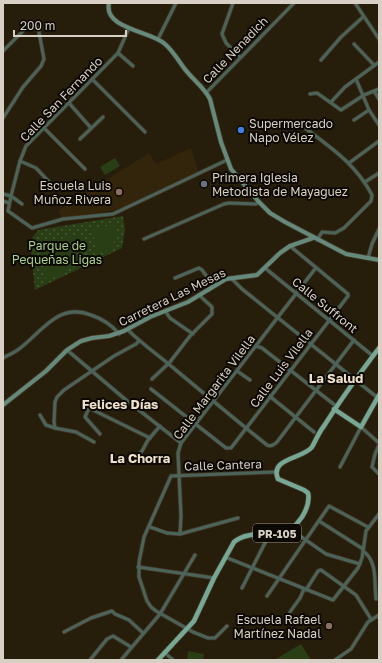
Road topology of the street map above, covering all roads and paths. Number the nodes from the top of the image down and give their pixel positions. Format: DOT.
graph roads {
  1 [pos="109,3"];
  2 [pos="233,3"];
  3 [pos="294,3"];
  4 [pos="355,3"];
  5 [pos="175,4"];
  6 [pos="363,17"];
  7 [pos="129,28"];
  8 [pos="158,39"];
  9 [pos="379,39"];
  10 [pos="354,44"];
  11 [pos="3,51"];
  12 [pos="118,53"];
  13 [pos="240,57"];
  14 [pos="321,60"];
  15 [pos="379,62"];
  16 [pos="374,65"];
  17 [pos="133,66"];
  18 [pos="356,79"];
  19 [pos="92,80"];
  20 [pos="379,90"];
  21 [pos="374,91"];
  22 [pos="206,93"];
  23 [pos="310,94"];
  24 [pos="364,95"];
  25 [pos="379,99"];
  26 [pos="331,102"];
  27 [pos="69,103"];
  28 [pos="369,110"];
  29 [pos="103,117"];
  30 [pos="3,118"];
  31 [pos="354,120"];
  32 [pos="379,125"];
  33 [pos="302,126"];
  34 [pos="44,128"];
  35 [pos="92,128"];
  36 [pos="145,132"];
  37 [pos="80,139"];
  38 [pos="379,141"];
  39 [pos="228,160"];
  40 [pos="20,161"];
  41 [pos="349,162"];
  42 [pos="85,170"];
  43 [pos="379,173"];
  44 [pos="365,182"];
  45 [pos="54,187"];
  46 [pos="3,194"];
  47 [pos="11,196"];
  48 [pos="3,201"];
  49 [pos="259,202"];
  50 [pos="9,203"];
  51 [pos="22,204"];
  52 [pos="379,229"];
  53 [pos="144,239"];
  54 [pos="315,239"];
  55 [pos="290,246"];
  56 [pos="368,258"];
  57 [pos="379,260"];
  58 [pos="265,268"];
  59 [pos="316,268"];
  60 [pos="175,278"];
  61 [pos="231,278"];
  62 [pos="214,286"];
  63 [pos="297,293"];
  64 [pos="199,295"];
  65 [pos="165,311"];
  66 [pos="278,316"];
  67 [pos="329,320"];
  68 [pos="128,330"];
  69 [pos="119,334"];
  70 [pos="193,334"];
  71 [pos="354,340"];
  72 [pos="139,341"];
  73 [pos="311,344"];
  74 [pos="256,346"];
  75 [pos="379,348"];
  76 [pos="67,350"];
  77 [pos="373,356"];
  78 [pos="3,358"];
  79 [pos="168,364"];
  80 [pos="336,364"];
  81 [pos="290,370"];
  82 [pos="91,371"];
  83 [pos="237,371"];
  84 [pos="152,378"];
  85 [pos="250,380"];
  86 [pos="356,380"];
  87 [pos="151,389"];
  88 [pos="262,390"];
  89 [pos="316,391"];
  90 [pos="270,397"];
  91 [pos="378,397"];
  92 [pos="214,402"];
  93 [pos="3,405"];
  94 [pos="335,408"];
  95 [pos="40,415"];
  96 [pos="296,418"];
  97 [pos="196,425"];
  98 [pos="160,426"];
  99 [pos="361,427"];
  100 [pos="55,428"];
  101 [pos="246,428"];
  102 [pos="314,432"];
  103 [pos="100,434"];
  104 [pos="150,438"];
  105 [pos="94,442"];
  106 [pos="181,443"];
  107 [pos="379,444"];
  108 [pos="135,459"];
  109 [pos="340,467"];
  110 [pos="276,472"];
  111 [pos="379,474"];
  112 [pos="179,476"];
  113 [pos="379,514"];
  114 [pos="238,518"];
  115 [pos="319,521"];
  116 [pos="150,527"];
  117 [pos="368,527"];
  118 [pos="290,529"];
  119 [pos="180,534"];
  120 [pos="270,534"];
  121 [pos="306,541"];
  122 [pos="363,550"];
  123 [pos="195,555"];
  124 [pos="225,557"];
  125 [pos="360,564"];
  126 [pos="138,567"];
  127 [pos="252,568"];
  128 [pos="184,574"];
  129 [pos="214,578"];
  130 [pos="279,579"];
  131 [pos="345,585"];
  132 [pos="242,588"];
  133 [pos="305,590"];
  134 [pos="268,596"];
  135 [pos="376,599"];
  136 [pos="290,612"];
  137 [pos="160,614"];
  138 [pos="379,615"];
  139 [pos="371,619"];
  140 [pos="227,626"];
  141 [pos="188,628"];
  142 [pos="64,632"];
  143 [pos="143,633"];
  144 [pos="131,647"];
  145 [pos="164,652"];
  146 [pos="90,660"];
  147 [pos="121,660"];
  148 [pos="158,660"];
  149 [pos="173,660"];
  150 [pos="335,660"];
  1 -- 7 [label="street"];
  2 -- 13 [label="street"];
  3 -- 13 [label="street, Calle Nenadich"];
  4 -- 6 [label="street"];
  5 -- 8 [label="street"];
  6 -- 9 [label="street"];
  6 -- 14 [label="street"];
  7 -- 8 [label="street"];
  7 -- 12 [label="street, Calle San Fernando"];
  8 -- 22 [label="street"];
  10 -- 16 [label="street"];
  11 -- 30 [label="street"];
  12 -- 17 [label="street"];
  12 -- 19 [label="street, Calle San Fernando"];
  13 -- 22 [label="street, Calle Nenadich"];
  15 -- 16 [label="street"];
  16 -- 18 [label="street"];
  18 -- 24 [label="street"];
  18 -- 26 [label="street"];
  19 -- 27 [label="street, Calle San Fernando"];
  19 -- 36 [label="street"];
  20 -- 21 [label="street"];
  21 -- 24 [label="street"];
  21 -- 25 [label="street"];
  22 -- 39 [label="street"];
  23 -- 26 [label="street"];
  24 -- 26 [label="street"];
  24 -- 28 [label="street"];
  27 -- 34 [label="street, Calle San Fernando"];
  27 -- 35 [label="street"];
  28 -- 31 [label="street"];
  28 -- 32 [label="street"];
  29 -- 35 [label="street"];
  33 -- 41 [label="street"];
  34 -- 40 [label="street, Calle San Fernando"];
  34 -- 42 [label="street"];
  35 -- 37 [label="street"];
  38 -- 41 [label="street"];
  39 -- 49 [label="street"];
  39 -- 50 [label="street"];
  40 -- 45 [label="street"];
  40 -- 47 [label="street, Calle San Fernando"];
  41 -- 44 [label="street"];
  43 -- 44 [label="street"];
  44 -- 54 [label="street"];
  46 -- 47 [label="street"];
  47 -- 50 [label="street, Calle San Fernando"];
  47 -- 51 [label="street"];
  48 -- 50 [label="street"];
  49 -- 53 [label="street"];
  49 -- 54 [label="street"];
  52 -- 56 [label="street"];
  54 -- 55 [label="street, Carretera Las Mesas"];
  54 -- 56 [label="street"];
  55 -- 58 [label="street, Carretera Las Mesas"];
  55 -- 59 [label="street"];
  56 -- 57 [label="street"];
  58 -- 61 [label="street, Carretera Las Mesas"];
  58 -- 63 [label="street, Calle Suffront"];
  59 -- 63 [label="street, Calle Margarita Vilella"];
  59 -- 67 [label="street, Calle Luis Vilella"];
  60 -- 62 [label="street"];
  61 -- 62 [label="street, Carretera Las Mesas"];
  61 -- 66 [label="street"];
  62 -- 64 [label="street, Carretera Las Mesas"];
  63 -- 66 [label="street, Calle Margarita Vilella"];
  63 -- 67 [label="street, Calle Suffront"];
  64 -- 65 [label="street, Carretera Las Mesas"];
  64 -- 70 [label="street"];
  65 -- 68 [label="street, Carretera Las Mesas"];
  65 -- 70 [label="street"];
  66 -- 73 [label="street"];
  66 -- 74 [label="street, Calle Margarita Vilella"];
  67 -- 71 [label="street, Calle Suffront"];
  67 -- 73 [label="street, Calle Luis Vilella"];
  68 -- 69 [label="street, Carretera Las Mesas"];
  68 -- 72 [label="street"];
  69 -- 76 [label="street, Carretera Las Mesas"];
  69 -- 78 [label="street"];
  70 -- 79 [label="street"];
  71 -- 77 [label="street, Calle Suffront"];
  71 -- 80 [label="street"];
  72 -- 79 [label="street"];
  72 -- 82 [label="street"];
  73 -- 80 [label="street"];
  73 -- 81 [label="street, Calle Luis Vilella"];
  74 -- 81 [label="street"];
  74 -- 83 [label="street, Calle Margarita Vilella"];
  75 -- 77 [label="main road"];
  76 -- 82 [label="street"];
  76 -- 93 [label="street, Carretera Las Mesas"];
  77 -- 86 [label="main road"];
  79 -- 84 [label="street"];
  79 -- 92 [label="street"];
  80 -- 86 [label="street"];
  80 -- 89 [label="street"];
  81 -- 89 [label="street"];
  81 -- 90 [label="street, Calle Luis Vilella"];
  82 -- 98 [label="street"];
  82 -- 100 [label="street"];
  83 -- 85 [label="street"];
  83 -- 92 [label="street, Calle Margarita Vilella"];
  86 -- 91 [label="street"];
  86 -- 94 [label="main road"];
  87 -- 97 [label="street"];
  88 -- 90 [label="street"];
  89 -- 94 [label="street"];
  89 -- 96 [label="street"];
  90 -- 96 [label="street"];
  90 -- 101 [label="street, Calle Luis Vilella"];
  91 -- 99 [label="main road"];
  92 -- 97 [label="street, Calle Margarita Vilella"];
  92 -- 101 [label="street"];
  94 -- 99 [label="main road"];
  94 -- 110 [label="main road"];
  95 -- 100 [label="street"];
  96 -- 101 [label="street"];
  96 -- 102 [label="street"];
  97 -- 101 [label="street, Calle Luis Vilella"];
  97 -- 106 [label="street, Calle Margarita Vilella"];
  98 -- 104 [label="street"];
  98 -- 106 [label="street"];
  99 -- 107 [label="street"];
  99 -- 109 [label="street"];
  100 -- 105 [label="street"];
  103 -- 104 [label="street"];
  104 -- 108 [label="street"];
  106 -- 112 [label="street, Calle Margarita Vilella"];
  107 -- 111 [label="street"];
  110 -- 112 [label="street, Calle Cantera"];
  110 -- 118 [label="main road, PR-105"];
  112 -- 116 [label="street, Calle Cantera"];
  112 -- 119 [label="street, Calle Margarita Vilella"];
  113 -- 117 [label="street"];
  114 -- 119 [label="street"];
  115 -- 117 [label="street"];
  115 -- 121 [label="street"];
  115 -- 122 [label="street"];
  116 -- 119 [label="street"];
  116 -- 126 [label="street"];
  117 -- 122 [label="street"];
  118 -- 120 [label="main road, PR-105"];
  118 -- 121 [label="street"];
  120 -- 124 [label="main road, PR-105"];
  120 -- 127 [label="street"];
  121 -- 125 [label="street"];
  121 -- 130 [label="street"];
  122 -- 125 [label="street"];
  122 -- 135 [label="street"];
  123 -- 128 [label="street"];
  124 -- 127 [label="street"];
  124 -- 129 [label="main road, PR-105"];
  125 -- 131 [label="street"];
  126 -- 128 [label="street"];
  126 -- 137 [label="street"];
  127 -- 130 [label="street"];
  127 -- 132 [label="street"];
  128 -- 129 [label="street"];
  128 -- 137 [label="street"];
  129 -- 141 [label="main road, PR-105"];
  130 -- 133 [label="street"];
  130 -- 134 [label="street"];
  131 -- 133 [label="street"];
  131 -- 133 [label="street"];
  131 -- 139 [label="street"];
  133 -- 136 [label="street"];
  137 -- 141 [label="street"];
  137 -- 143 [label="street"];
  138 -- 139 [label="street"];
  139 -- 150 [label="street"];
  140 -- 141 [label="street"];
  141 -- 145 [label="main road, PR-105"];
  142 -- 143 [label="street"];
  143 -- 144 [label="street"];
  144 -- 146 [label="street"];
  144 -- 147 [label="street"];
  145 -- 148 [label="main road, PR-105"];
  145 -- 149 [label="street"];
}
